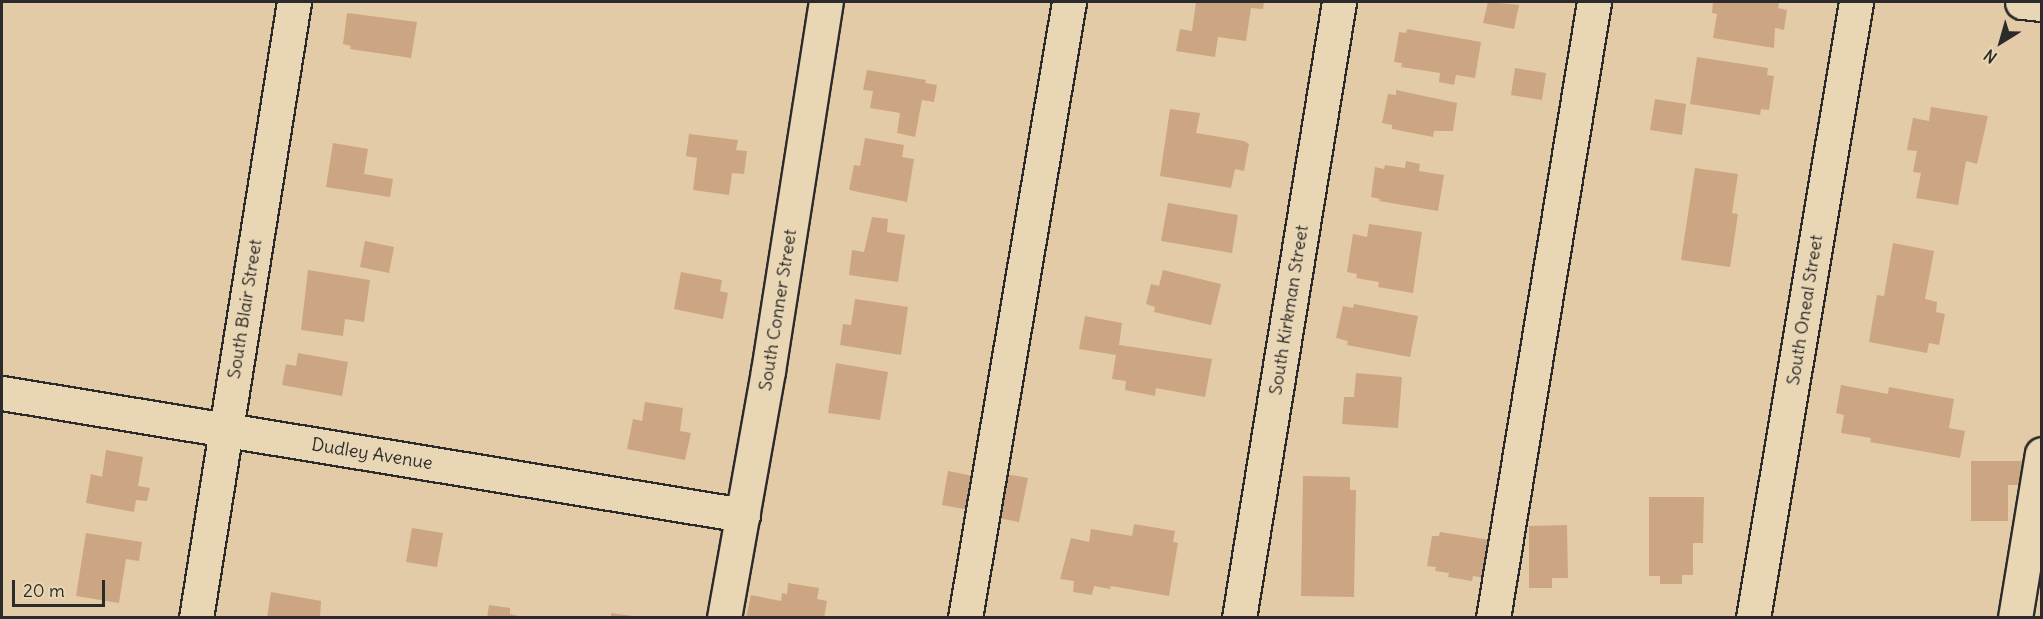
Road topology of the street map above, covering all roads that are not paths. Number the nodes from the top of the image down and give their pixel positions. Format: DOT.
graph roads {
  1 [pos="294,2"];
  2 [pos="826,2"];
  3 [pos="1069,2"];
  4 [pos="1339,2"];
  5 [pos="1594,2"];
  6 [pos="1856,2"];
  7 [pos="2022,2"];
  8 [pos="2042,4"];
  9 [pos="2,393"];
  10 [pos="225,430"];
  11 [pos="2042,454"];
  12 [pos="743,515"];
  13 [pos="195,618"];
  14 [pos="724,618"];
  15 [pos="965,618"];
  16 [pos="1239,618"];
  17 [pos="1493,618"];
  18 [pos="1754,618"];
  19 [pos="2015,618"];
  1 -- 10 [label="street, South Blair Street"];
  2 -- 12 [label="street, South Conner Street"];
  3 -- 15 [label="street"];
  4 -- 16 [label="street, South Kirkman Street"];
  5 -- 17 [label="street"];
  6 -- 18 [label="street, South Oneal Street"];
  7 -- 8 [label="street"];
  9 -- 10 [label="street, Dudley Avenue"];
  10 -- 12 [label="street, Dudley Avenue"];
  10 -- 13 [label="street, South Blair Street"];
  11 -- 19 [label="street"];
  12 -- 14 [label="street, South Conner Street"];
}
